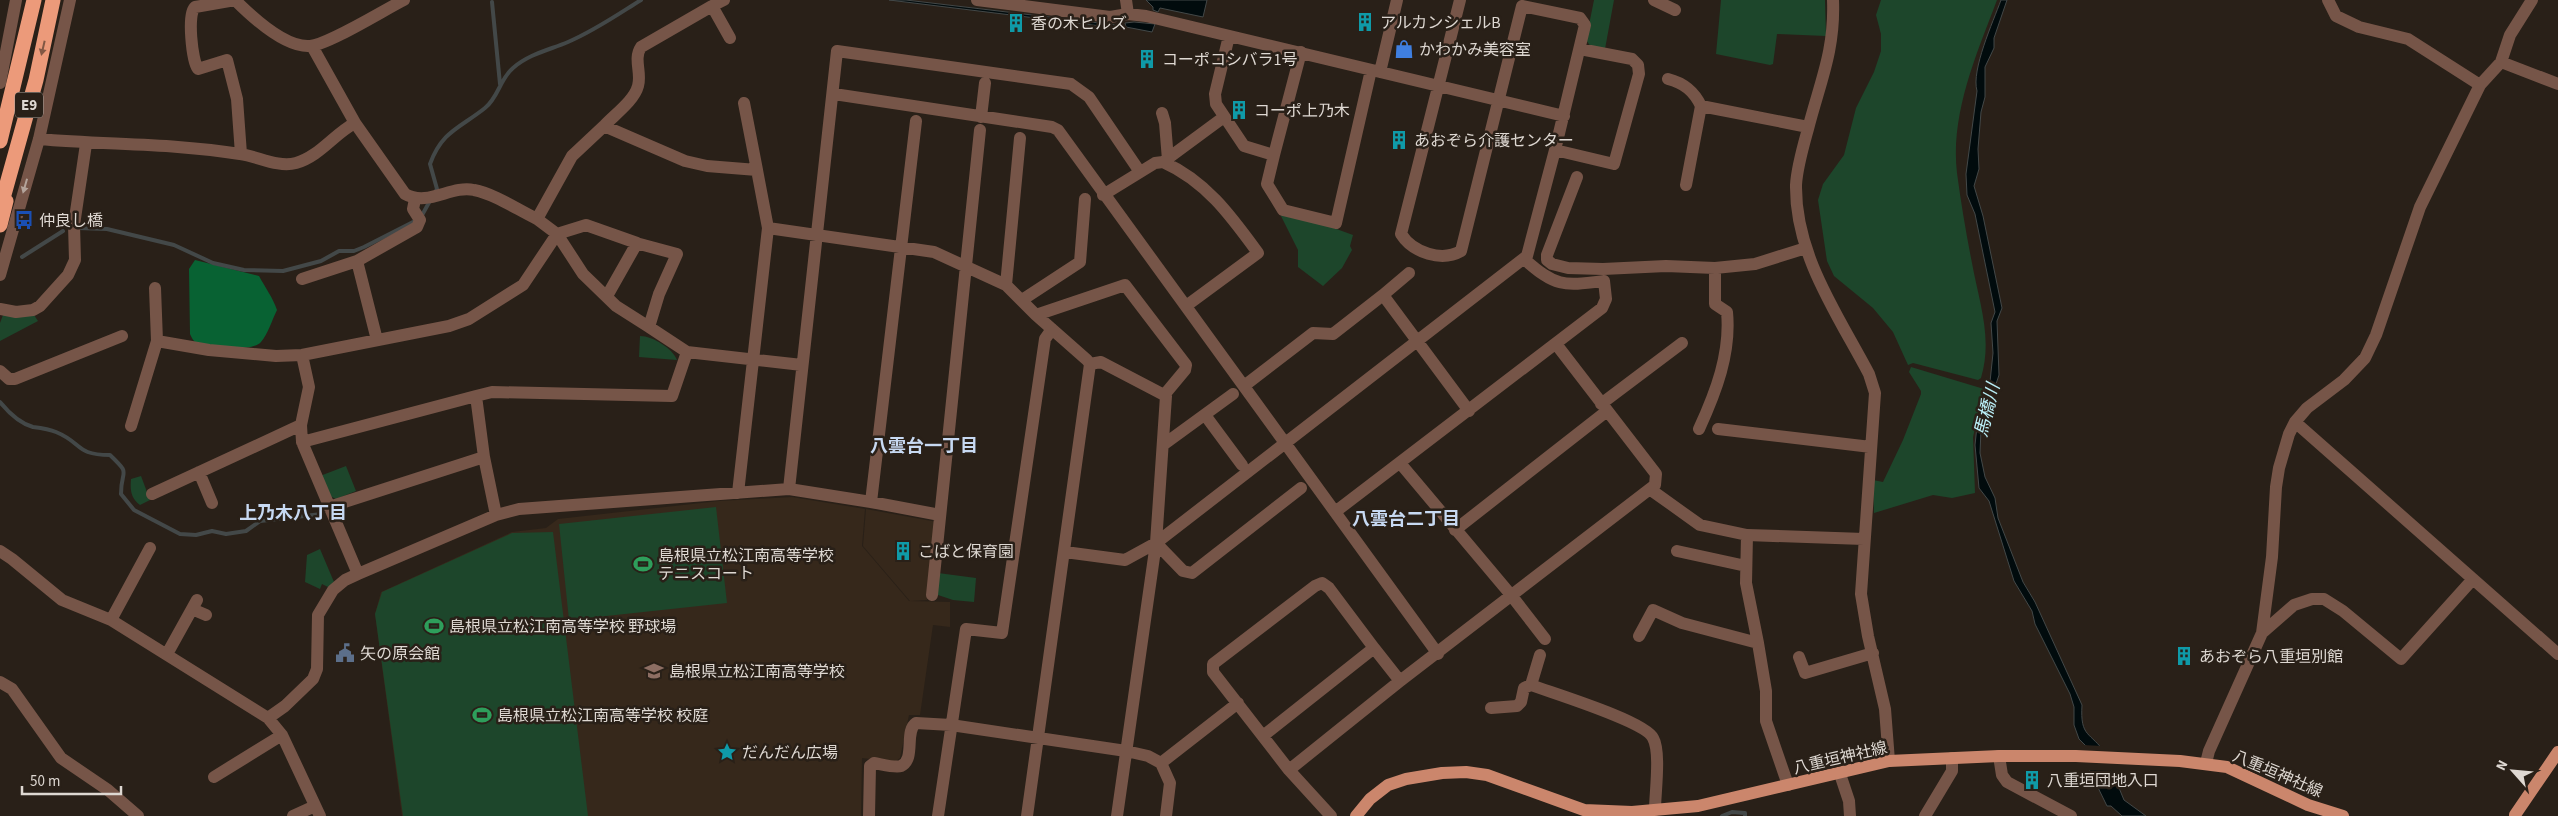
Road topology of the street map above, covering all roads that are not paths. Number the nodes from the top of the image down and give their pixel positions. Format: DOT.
graph roads {
  1 [pos="16,0"];
  2 [pos="34,0"];
  3 [pos="53,0"];
  4 [pos="70,0"];
  5 [pos="235,0"];
  6 [pos="404,0"];
  7 [pos="977,0"];
  8 [pos="1126,0"];
  9 [pos="1397,0"];
  10 [pos="1460,0"];
  11 [pos="1654,0"];
  12 [pos="1833,0"];
  13 [pos="2328,0"];
  14 [pos="2532,0"];
  15 [pos="718,3"];
  16 [pos="1675,10"];
  17 [pos="1128,14"];
  18 [pos="1229,36"];
  19 [pos="730,38"];
  20 [pos="312,46"];
  21 [pos="1580,49"];
  22 [pos="1301,52"];
  23 [pos="2502,62"];
  24 [pos="1376,71"];
  25 [pos="1668,80"];
  26 [pos="0,83"];
  27 [pos="985,83"];
  28 [pos="2558,84"];
  29 [pos="1436,85"];
  30 [pos="2480,85"];
  31 [pos="834,94"];
  32 [pos="1498,100"];
  33 [pos="744,103"];
  34 [pos="1701,106"];
  35 [pos="1162,113"];
  36 [pos="1564,116"];
  37 [pos="1224,117"];
  38 [pos="916,121"];
  39 [pos="355,123"];
  40 [pos="981,123"];
  41 [pos="604,126"];
  42 [pos="1808,127"];
  43 [pos="1020,138"];
  44 [pos="38,139"];
  45 [pos="0,141"];
  46 [pos="86,144"];
  47 [pos="1555,150"];
  48 [pos="241,154"];
  49 [pos="16,155"];
  50 [pos="1274,155"];
  51 [pos="1166,161"];
  52 [pos="757,170"];
  53 [pos="1140,172"];
  54 [pos="1577,177"];
  55 [pos="1686,185"];
  56 [pos="1103,195"];
  57 [pos="410,196"];
  58 [pos="1085,199"];
  59 [pos="0,209"];
  60 [pos="537,219"];
  61 [pos="0,225"];
  62 [pos="768,228"];
  63 [pos="557,234"];
  64 [pos="817,234"];
  65 [pos="636,242"];
  66 [pos="902,246"];
  67 [pos="1806,248"];
  68 [pos="1524,259"];
  69 [pos="357,261"];
  70 [pos="1715,268"];
  71 [pos="967,269"];
  72 [pos="1409,273"];
  73 [pos="0,275"];
  74 [pos="1604,275"];
  75 [pos="302,279"];
  76 [pos="1006,285"];
  77 [pos="155,288"];
  78 [pos="1383,295"];
  79 [pos="607,296"];
  80 [pos="1022,300"];
  81 [pos="1186,306"];
  82 [pos="0,309"];
  83 [pos="1036,315"];
  84 [pos="649,326"];
  85 [pos="1052,329"];
  86 [pos="122,336"];
  87 [pos="377,340"];
  88 [pos="157,341"];
  89 [pos="1416,341"];
  90 [pos="1682,343"];
  91 [pos="1556,344"];
  92 [pos="687,352"];
  93 [pos="302,355"];
  94 [pos="753,360"];
  95 [pos="802,364"];
  96 [pos="1090,364"];
  97 [pos="0,371"];
  98 [pos="1239,390"];
  99 [pos="1165,394"];
  100 [pos="476,396"];
  101 [pos="1604,407"];
  102 [pos="1469,411"];
  103 [pos="1205,415"];
  104 [pos="2295,422"];
  105 [pos="301,425"];
  106 [pos="131,426"];
  107 [pos="1699,429"];
  108 [pos="1718,429"];
  109 [pos="302,442"];
  110 [pos="1286,442"];
  111 [pos="1163,445"];
  112 [pos="1871,447"];
  113 [pos="484,457"];
  114 [pos="1400,463"];
  115 [pos="1242,465"];
  116 [pos="199,472"];
  117 [pos="1301,488"];
  118 [pos="789,489"];
  119 [pos="1651,490"];
  120 [pos="738,492"];
  121 [pos="152,494"];
  122 [pos="871,502"];
  123 [pos="212,504"];
  124 [pos="329,507"];
  125 [pos="1335,512"];
  126 [pos="496,515"];
  127 [pos="940,515"];
  128 [pos="1455,530"];
  129 [pos="1747,535"];
  130 [pos="1864,539"];
  131 [pos="1156,543"];
  132 [pos="150,548"];
  133 [pos="0,551"];
  134 [pos="1677,551"];
  135 [pos="1065,552"];
  136 [pos="1746,566"];
  137 [pos="358,574"];
  138 [pos="2473,579"];
  139 [pos="932,595"];
  140 [pos="1511,595"];
  141 [pos="206,615"];
  142 [pos="111,620"];
  143 [pos="2262,633"];
  144 [pos="1639,636"];
  145 [pos="1545,639"];
  146 [pos="1758,643"];
  147 [pos="1374,648"];
  148 [pos="1873,653"];
  149 [pos="167,654"];
  150 [pos="1438,654"];
  151 [pos="2558,654"];
  152 [pos="1540,655"];
  153 [pos="1799,657"];
  154 [pos="1400,681"];
  155 [pos="0,682"];
  156 [pos="1531,685"];
  157 [pos="1238,703"];
  158 [pos="1491,708"];
  159 [pos="268,718"];
  160 [pos="951,725"];
  161 [pos="282,735"];
  162 [pos="1263,736"];
  163 [pos="1039,740"];
  164 [pos="1126,751"];
  165 [pos="2558,752"];
  166 [pos="1999,756"];
  167 [pos="1952,758"];
  168 [pos="1889,761"];
  169 [pos="1162,763"];
  170 [pos="2206,763"];
  171 [pos="1289,770"];
  172 [pos="1840,774"];
  173 [pos="214,777"];
  174 [pos="1788,786"];
  175 [pos="1655,810"];
  176 [pos="318,811"];
  177 [pos="138,816"];
  178 [pos="293,816"];
  179 [pos="869,816"];
  180 [pos="938,816"];
  181 [pos="1027,816"];
  182 [pos="1117,816"];
  183 [pos="1166,816"];
  184 [pos="1331,816"];
  185 [pos="1356,816"];
  186 [pos="1850,816"];
  187 [pos="1925,816"];
  188 [pos="2071,816"];
  189 [pos="2343,816"];
  190 [pos="2515,816"];
  1 -- 26 [label="street"];
  2 -- 45 [label="highway, E9"];
  3 -- 49 [label="highway, E9, one-way"];
  4 -- 44 [label="street"];
  5 -- 20 [label="street"];
  5 -- 48 [label="street"];
  6 -- 20 [label="street"];
  7 -- 17 [label="street"];
  8 -- 17 [label="street"];
  9 -- 24 [label="street"];
  10 -- 29 [label="street"];
  11 -- 16 [label="street"];
  12 -- 42 [label="street"];
  13 -- 30 [label="street"];
  14 -- 23 [label="street"];
  15 -- 19 [label="street"];
  15 -- 41 [label="street"];
  17 -- 18 [label="street"];
  18 -- 22 [label="street"];
  18 -- 37 [label="street"];
  20 -- 39 [label="street"];
  21 -- 32 [label="street"];
  21 -- 36 [label="street"];
  21 -- 47 [label="street"];
  22 -- 24 [label="street"];
  22 -- 50 [label="street"];
  23 -- 28 [label="street"];
  23 -- 30 [label="street"];
  24 -- 29 [label="street"];
  24 -- 50 [label="street"];
  25 -- 34 [label="street"];
  27 -- 40 [label="street"];
  29 -- 32 [label="street"];
  29 -- 32 [label="street"];
  30 -- 104 [label="street"];
  31 -- 40 [label="street"];
  31 -- 53 [label="street"];
  31 -- 64 [label="street"];
  32 -- 36 [label="street"];
  33 -- 52 [label="street"];
  34 -- 42 [label="street"];
  34 -- 55 [label="street"];
  35 -- 51 [label="street"];
  36 -- 47 [label="street"];
  37 -- 50 [label="street"];
  37 -- 51 [label="street"];
  38 -- 66 [label="street"];
  39 -- 48 [label="street"];
  39 -- 57 [label="street"];
  40 -- 56 [label="street"];
  40 -- 71 [label="street"];
  41 -- 52 [label="street"];
  41 -- 60 [label="street"];
  42 -- 67 [label="street"];
  43 -- 76 [label="street"];
  44 -- 46 [label="street"];
  44 -- 73 [label="street, one-way"];
  46 -- 48 [label="street"];
  46 -- 82 [label="street"];
  47 -- 68 [label="street"];
  49 -- 59 [label="highway, E9"];
  49 -- 61 [label="highway"];
  51 -- 53 [label="street"];
  51 -- 81 [label="street"];
  52 -- 62 [label="street"];
  53 -- 56 [label="street"];
  54 -- 74 [label="street"];
  56 -- 81 [label="street"];
  57 -- 60 [label="street"];
  57 -- 69 [label="street"];
  58 -- 80 [label="street"];
  60 -- 63 [label="street"];
  62 -- 64 [label="street"];
  62 -- 94 [label="street"];
  63 -- 65 [label="street"];
  63 -- 79 [label="street"];
  63 -- 87 [label="street"];
  64 -- 66 [label="street"];
  64 -- 95 [label="street"];
  65 -- 79 [label="street"];
  65 -- 84 [label="street"];
  66 -- 71 [label="street"];
  66 -- 122 [label="street"];
  67 -- 70 [label="street"];
  67 -- 112 [label="street"];
  68 -- 74 [label="street"];
  68 -- 89 [label="street"];
  69 -- 75 [label="street"];
  69 -- 87 [label="street"];
  70 -- 74 [label="street"];
  70 -- 107 [label="street"];
  71 -- 76 [label="street"];
  71 -- 127 [label="street"];
  72 -- 78 [label="street"];
  74 -- 91 [label="street"];
  76 -- 80 [label="street"];
  77 -- 88 [label="street"];
  78 -- 89 [label="street"];
  78 -- 98 [label="street"];
  79 -- 84 [label="street"];
  80 -- 83 [label="street"];
  81 -- 98 [label="street"];
  83 -- 85 [label="street"];
  83 -- 99 [label="street"];
  84 -- 92 [label="street"];
  85 -- 96 [label="street"];
  85 -- 160 [label="street"];
  86 -- 97 [label="street"];
  87 -- 93 [label="street"];
  88 -- 93 [label="street"];
  88 -- 106 [label="street"];
  89 -- 102 [label="street"];
  89 -- 110 [label="street"];
  90 -- 101 [label="street"];
  91 -- 101 [label="street"];
  91 -- 102 [label="street"];
  92 -- 94 [label="street"];
  92 -- 100 [label="street"];
  93 -- 105 [label="street"];
  94 -- 95 [label="street"];
  94 -- 120 [label="street"];
  95 -- 118 [label="street"];
  96 -- 99 [label="street"];
  96 -- 135 [label="street"];
  98 -- 103 [label="street"];
  98 -- 110 [label="street"];
  99 -- 111 [label="street"];
  100 -- 109 [label="street"];
  100 -- 113 [label="street"];
  101 -- 119 [label="street"];
  101 -- 128 [label="street"];
  102 -- 114 [label="street"];
  103 -- 111 [label="street"];
  103 -- 115 [label="street"];
  104 -- 138 [label="street"];
  104 -- 143 [label="street"];
  105 -- 109 [label="street"];
  105 -- 116 [label="street"];
  108 -- 112 [label="street"];
  109 -- 124 [label="street"];
  110 -- 125 [label="street"];
  110 -- 131 [label="street"];
  111 -- 131 [label="street"];
  112 -- 130 [label="street"];
  113 -- 124 [label="street"];
  113 -- 126 [label="street"];
  114 -- 125 [label="street"];
  114 -- 128 [label="street"];
  116 -- 121 [label="street"];
  116 -- 123 [label="street"];
  117 -- 131 [label="street"];
  118 -- 120 [label="street"];
  118 -- 122 [label="street"];
  119 -- 129 [label="street"];
  119 -- 140 [label="street"];
  120 -- 126 [label="street"];
  122 -- 127 [label="street"];
  124 -- 137 [label="street"];
  125 -- 150 [label="street"];
  126 -- 137 [label="street"];
  127 -- 139 [label="street"];
  128 -- 140 [label="street"];
  129 -- 130 [label="street"];
  129 -- 136 [label="street"];
  130 -- 148 [label="street"];
  131 -- 135 [label="street"];
  131 -- 164 [label="street"];
  132 -- 142 [label="street"];
  133 -- 142 [label="street"];
  134 -- 136 [label="street"];
  135 -- 163 [label="street"];
  136 -- 146 [label="street"];
  137 -- 159 [label="street"];
  138 -- 143 [label="street"];
  138 -- 151 [label="street"];
  140 -- 145 [label="street"];
  140 -- 150 [label="street"];
  141 -- 149 [label="street"];
  142 -- 149 [label="street"];
  143 -- 170 [label="street"];
  144 -- 146 [label="street"];
  146 -- 174 [label="street"];
  147 -- 154 [label="street"];
  147 -- 157 [label="street"];
  147 -- 162 [label="street"];
  148 -- 153 [label="street"];
  148 -- 168 [label="street"];
  149 -- 159 [label="street"];
  150 -- 154 [label="street"];
  152 -- 156 [label="street"];
  154 -- 171 [label="street"];
  155 -- 177 [label="street"];
  156 -- 158 [label="street"];
  156 -- 175 [label="street"];
  157 -- 162 [label="street"];
  157 -- 169 [label="street"];
  159 -- 161 [label="street"];
  160 -- 163 [label="street"];
  160 -- 179 [label="street"];
  160 -- 180 [label="street"];
  161 -- 173 [label="street"];
  161 -- 176 [label="street"];
  162 -- 171 [label="street"];
  163 -- 164 [label="street"];
  163 -- 181 [label="street"];
  164 -- 169 [label="street"];
  164 -- 182 [label="street"];
  165 -- 190 [label="main road"];
  166 -- 167 [label="main road, 八重垣神社線"];
  166 -- 170 [label="main road, 八重垣神社線"];
  166 -- 188 [label="street"];
  167 -- 168 [label="main road, 八重垣神社線"];
  167 -- 187 [label="street"];
  168 -- 172 [label="main road, 八重垣神社線"];
  169 -- 183 [label="street"];
  170 -- 189 [label="main road, 八重垣神社線"];
  171 -- 184 [label="street"];
  172 -- 174 [label="main road, 八重垣神社線"];
  172 -- 186 [label="street"];
  174 -- 175 [label="main road, 八重垣神社線"];
  175 -- 185 [label="main road, 八重垣神社線"];
  176 -- 178 [label="street"];
}
